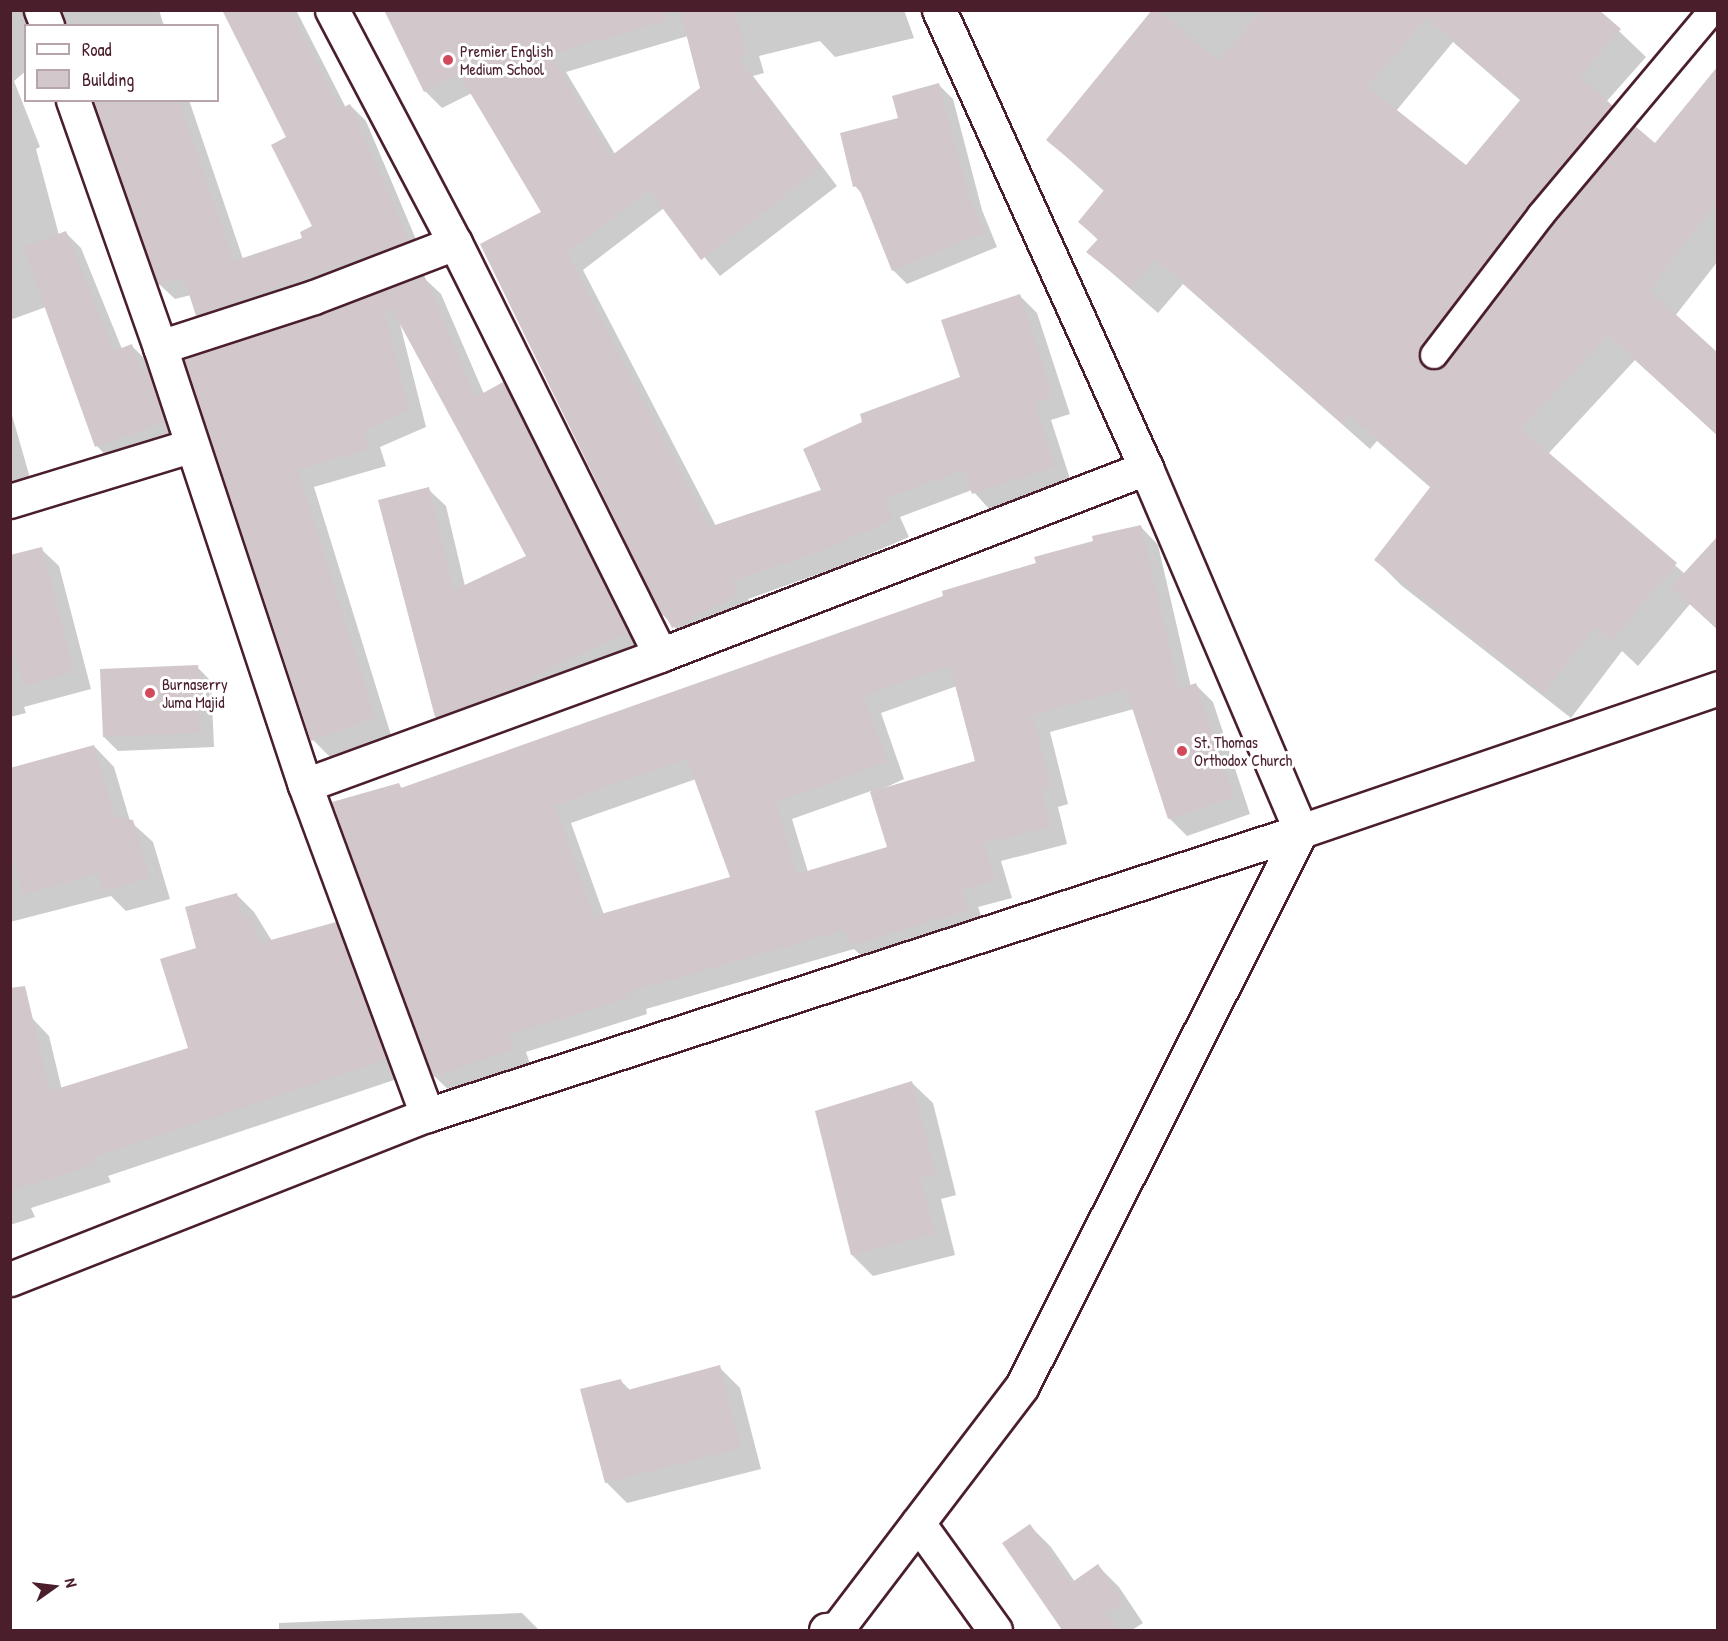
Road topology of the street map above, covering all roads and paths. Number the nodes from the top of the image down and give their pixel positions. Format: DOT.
graph roads {
  1 [pos="332,10"];
  2 [pos="939,10"];
  3 [pos="1713,10"];
  4 [pos="74,102"];
  5 [pos="455,243"];
  6 [pos="160,347"];
  7 [pos="1434,355"];
  8 [pos="190,446"];
  9 [pos="1146,468"];
  10 [pos="10,501"];
  11 [pos="660,656"];
  12 [pos="1718,688"];
  13 [pos="305,785"];
  14 [pos="1301,831"];
  15 [pos="427,1115"];
  16 [pos="10,1280"];
  17 [pos="918,1523"];
  18 [pos="826,1630"];
  19 [pos="994,1630"];
  1 -- 5 [label="street"];
  2 -- 9 [label="street"];
  3 -- 7 [label="lane"];
  4 -- 6 [label="street"];
  5 -- 6 [label="street"];
  5 -- 11 [label="street"];
  6 -- 8 [label="street"];
  8 -- 10 [label="street"];
  8 -- 13 [label="street"];
  9 -- 11 [label="street"];
  9 -- 14 [label="street"];
  11 -- 13 [label="street"];
  12 -- 14 [label="street"];
  13 -- 15 [label="street"];
  14 -- 15 [label="street"];
  14 -- 17 [label="street"];
  15 -- 16 [label="street"];
  17 -- 18 [label="street"];
  17 -- 19 [label="street"];
}
